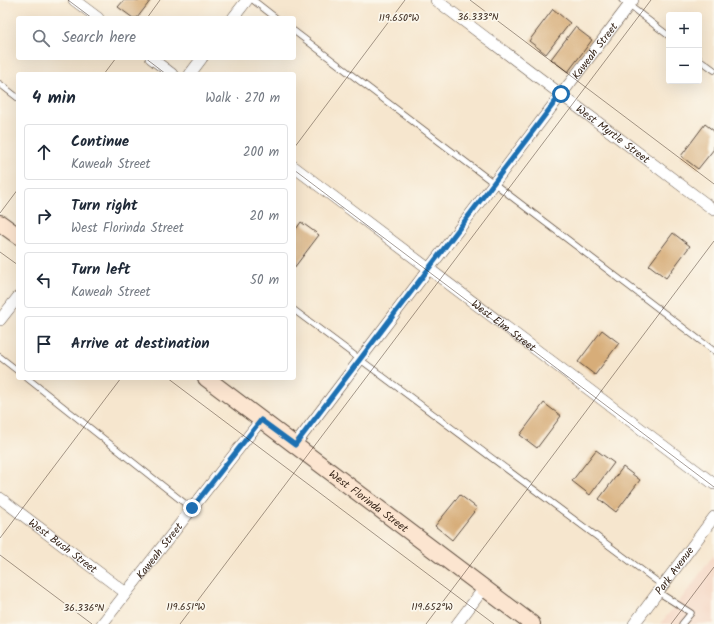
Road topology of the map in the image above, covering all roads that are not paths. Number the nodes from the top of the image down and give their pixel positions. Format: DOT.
graph roads {
  1 [pos="74,0"];
  2 [pos="247,0"];
  3 [pos="253,0"];
  4 [pos="436,0"];
  5 [pos="628,2"];
  6 [pos="95,16"];
  7 [pos="235,16"];
  8 [pos="273,16"];
  9 [pos="296,34"];
  10 [pos="666,34"];
  11 [pos="153,60"];
  12 [pos="200,60"];
  13 [pos="702,61"];
  14 [pos="714,70"];
  15 [pos="169,72"];
  16 [pos="192,72"];
  17 [pos="0,84"];
  18 [pos="561,94"];
  19 [pos="16,96"];
  20 [pos="296,168"];
  21 [pos="493,184"];
  22 [pos="714,210"];
  23 [pos="0,223"];
  24 [pos="16,235"];
  25 [pos="429,268"];
  26 [pos="16,300"];
  27 [pos="296,312"];
  28 [pos="0,320"];
  29 [pos="714,351"];
  30 [pos="0,357"];
  31 [pos="359,360"];
  32 [pos="16,369"];
  33 [pos="30,380"];
  34 [pos="209,380"];
  35 [pos="261,420"];
  36 [pos="295,445"];
  37 [pos="714,484"];
  38 [pos="0,498"];
  39 [pos="192,508"];
  40 [pos="714,517"];
  41 [pos="484,588"];
  42 [pos="661,589"];
  43 [pos="126,593"];
  44 [pos="102,624"];
  45 [pos="457,624"];
  46 [pos="532,624"];
  47 [pos="634,624"];
  48 [pos="682,624"];
  1 -- 6 [label="street"];
  2 -- 7 [label="street"];
  3 -- 8 [label="lane"];
  4 -- 18 [label="street, West Myrtle Street"];
  5 -- 10 [label="lane"];
  5 -- 18 [label="street, Kaweah Street"];
  9 -- 21 [label="lane"];
  11 -- 15 [label="street"];
  12 -- 16 [label="street"];
  13 -- 14 [label="lane"];
  17 -- 19 [label="lane"];
  18 -- 21 [label="street, Kaweah Street"];
  18 -- 22 [label="street, West Myrtle Street"];
  20 -- 25 [label="street, West Elm Street"];
  21 -- 25 [label="street, Kaweah Street"];
  21 -- 29 [label="lane"];
  23 -- 24 [label="street"];
  25 -- 31 [label="street, Kaweah Street"];
  25 -- 37 [label="street, West Elm Street"];
  26 -- 28 [label="street"];
  27 -- 31 [label="lane"];
  30 -- 32 [label="lane"];
  31 -- 36 [label="street, Kaweah Street"];
  31 -- 42 [label="lane"];
  33 -- 39 [label="lane"];
  34 -- 35 [label="street, West Florinda Street"];
  35 -- 36 [label="street, West Florinda Street"];
  35 -- 39 [label="street, Kaweah Street"];
  36 -- 41 [label="street, West Florinda Street"];
  38 -- 43 [label="street, West Bush Street"];
  39 -- 43 [label="street, Kaweah Street"];
  40 -- 42 [label="street, Park Avenue"];
  41 -- 45 [label="street"];
  41 -- 46 [label="street, West Florinda Street"];
  42 -- 47 [label="street, Park Avenue"];
  42 -- 48 [label="lane"];
  43 -- 44 [label="street, Kaweah Street"];
}
